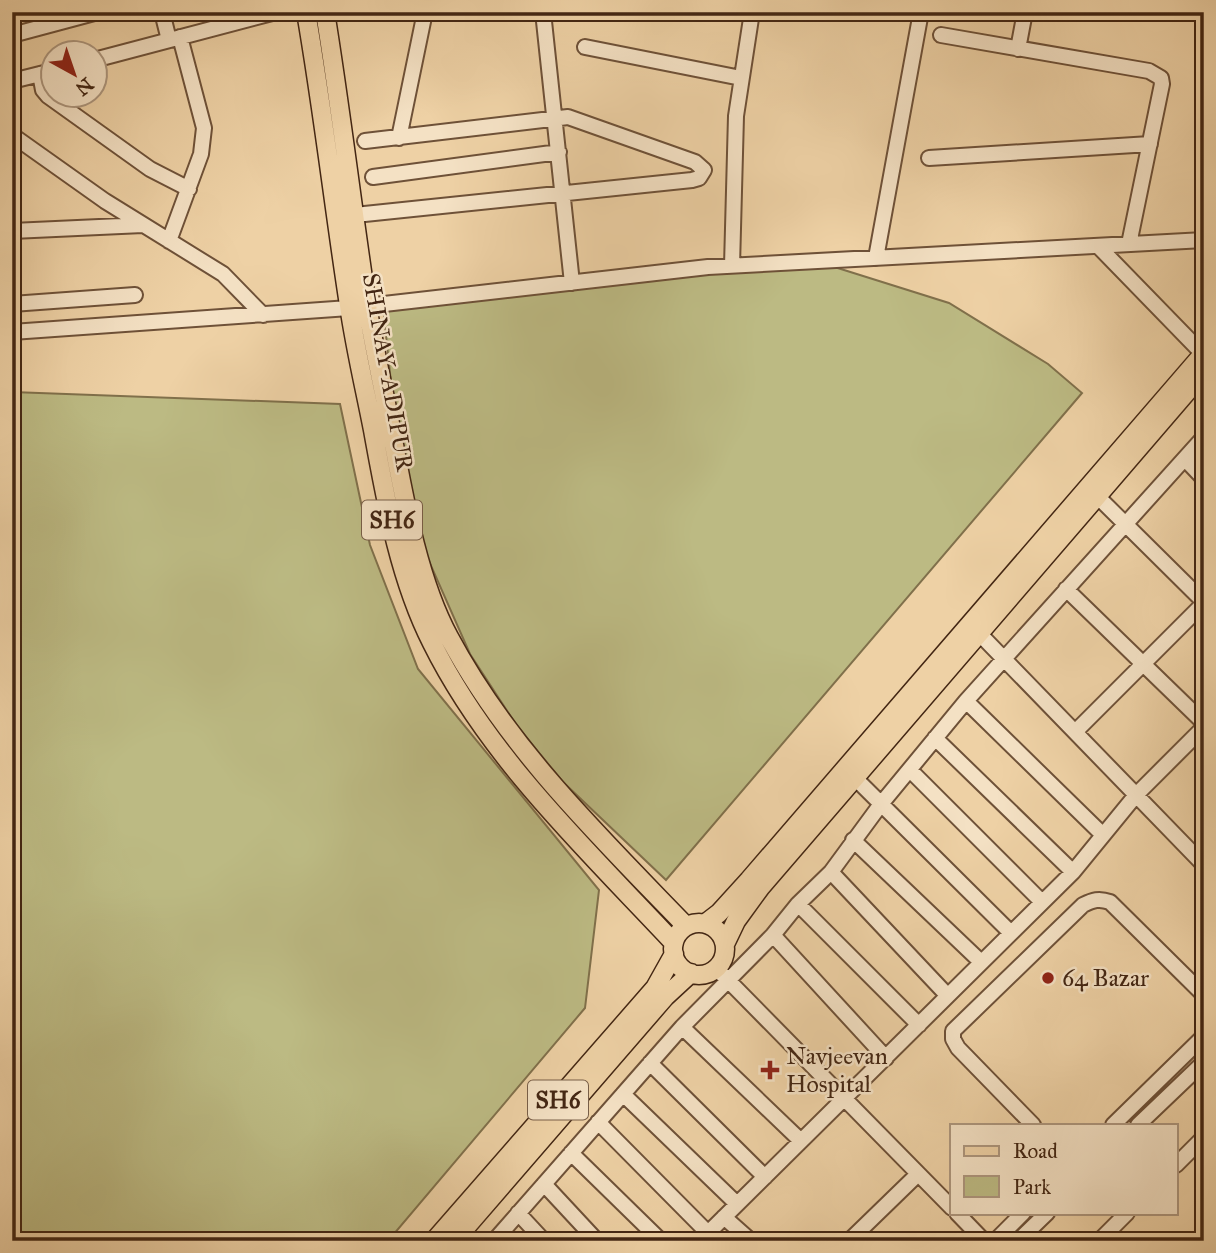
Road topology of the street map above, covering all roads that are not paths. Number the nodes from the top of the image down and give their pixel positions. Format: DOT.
graph roads {
  1 [pos="98,12"];
  2 [pos="162,12"];
  3 [pos="276,12"];
  4 [pos="306,12"];
  5 [pos="325,12"];
  6 [pos="425,12"];
  7 [pos="473,12"];
  8 [pos="490,12"];
  9 [pos="543,12"];
  10 [pos="751,12"];
  11 [pos="921,12"];
  12 [pos="1025,12"];
  13 [pos="12,35"];
  14 [pos="941,35"];
  15 [pos="174,39"];
  16 [pos="585,47"];
  17 [pos="1018,49"];
  18 [pos="108,56"];
  19 [pos="38,74"];
  20 [pos="741,78"];
  21 [pos="12,81"];
  22 [pos="65,108"];
  23 [pos="555,118"];
  24 [pos="12,135"];
  25 [pos="400,138"];
  26 [pos="365,141"];
  27 [pos="1150,144"];
  28 [pos="559,152"];
  29 [pos="929,158"];
  30 [pos="373,177"];
  31 [pos="189,188"];
  32 [pos="563,193"];
  33 [pos="355,215"];
  34 [pos="144,225"];
  35 [pos="12,232"];
  36 [pos="1204,240"];
  37 [pos="169,241"];
  38 [pos="1129,244"];
  39 [pos="1098,246"];
  40 [pos="876,258"];
  41 [pos="732,266"];
  42 [pos="572,283"];
  43 [pos="135,295"];
  44 [pos="12,304"];
  45 [pos="368,306"];
  46 [pos="349,308"];
  47 [pos="264,315"];
  48 [pos="12,332"];
  49 [pos="1203,354"];
  50 [pos="1204,372"];
  51 [pos="1204,437"];
  52 [pos="1185,459"];
  53 [pos="1204,479"];
  54 [pos="1097,496"];
  55 [pos="1126,522"];
  56 [pos="1066,589"];
  57 [pos="1204,602"];
  58 [pos="975,628"];
  59 [pos="1004,658"];
  60 [pos="1144,663"];
  61 [pos="966,701"];
  62 [pos="1204,725"];
  63 [pos="1075,732"];
  64 [pos="935,738"];
  65 [pos="910,770"];
  66 [pos="855,778"];
  67 [pos="1136,795"];
  68 [pos="881,804"];
  69 [pos="1103,835"];
  70 [pos="853,840"];
  71 [pos="1204,864"];
  72 [pos="831,872"];
  73 [pos="1073,872"];
  74 [pos="1042,902"];
  75 [pos="798,904"];
  76 [pos="706,923"];
  77 [pos="686,926"];
  78 [pos="1011,933"];
  79 [pos="773,935"];
  80 [pos="725,944"];
  81 [pos="674,948"];
  82 [pos="981,962"];
  83 [pos="691,973"];
  84 [pos="722,974"];
  85 [pos="947,995"];
  86 [pos="1204,995"];
  87 [pos="919,1025"];
  88 [pos="682,1027"];
  89 [pos="1204,1035"];
  90 [pos="886,1058"];
  91 [pos="650,1062"];
  92 [pos="1201,1070"];
  93 [pos="623,1094"];
  94 [pos="844,1098"];
  95 [pos="598,1122"];
  96 [pos="1032,1124"];
  97 [pos="1114,1124"];
  98 [pos="1139,1124"];
  99 [pos="1204,1138"];
  100 [pos="801,1141"];
  101 [pos="571,1153"];
  102 [pos="1178,1163"];
  103 [pos="918,1174"];
  104 [pos="765,1177"];
  105 [pos="544,1184"];
  106 [pos="737,1204"];
  107 [pos="950,1206"];
  108 [pos="518,1213"];
  109 [pos="958,1214"];
  110 [pos="1022,1214"];
  111 [pos="1046,1214"];
  112 [pos="1126,1214"];
  113 [pos="724,1217"];
  114 [pos="704,1237"];
  115 [pos="750,1240"];
  116 [pos="434,1241"];
  117 [pos="454,1241"];
  118 [pos="494,1241"];
  119 [pos="544,1241"];
  120 [pos="597,1241"];
  121 [pos="661,1241"];
  122 [pos="849,1241"];
  123 [pos="984,1241"];
  124 [pos="995,1241"];
  125 [pos="1018,1241"];
  126 [pos="1099,1241"];
  1 -- 13 [label="street"];
  2 -- 15 [label="street"];
  3 -- 15 [label="street"];
  4 -- 46 [label="main road, SHINAY-ADIPUR / SH6"];
  5 -- 33 [label="main road, SHINAY-ADIPUR / SH6"];
  6 -- 25 [label="street"];
  7 -- 8 [label="street"];
  9 -- 23 [label="street"];
  10 -- 20 [label="street"];
  11 -- 40 [label="street"];
  12 -- 17 [label="street"];
  14 -- 17 [label="street"];
  15 -- 18 [label="street"];
  15 -- 31 [label="street"];
  16 -- 20 [label="street"];
  17 -- 27 [label="street"];
  19 -- 21 [label="street"];
  20 -- 41 [label="street"];
  22 -- 31 [label="street"];
  23 -- 25 [label="street"];
  23 -- 28 [label="street"];
  23 -- 32 [label="street"];
  24 -- 34 [label="street"];
  25 -- 26 [label="street"];
  27 -- 29 [label="street"];
  27 -- 38 [label="street"];
  28 -- 30 [label="street"];
  28 -- 32 [label="street"];
  31 -- 37 [label="street"];
  32 -- 33 [label="street"];
  32 -- 42 [label="street"];
  33 -- 45 [label="main road, SHINAY-ADIPUR / SH6"];
  34 -- 35 [label="street"];
  34 -- 37 [label="street"];
  36 -- 38 [label="street"];
  37 -- 47 [label="street"];
  38 -- 39 [label="street"];
  39 -- 40 [label="street"];
  39 -- 49 [label="street"];
  40 -- 41 [label="street"];
  41 -- 42 [label="street"];
  42 -- 45 [label="street"];
  43 -- 44 [label="street"];
  45 -- 46 [label="street"];
  45 -- 77 [label="main road, SHINAY-ADIPUR / SH6"];
  46 -- 47 [label="street"];
  46 -- 81 [label="main road, SHINAY-ADIPUR / SH6"];
  47 -- 48 [label="street"];
  49 -- 58 [label="main road"];
  50 -- 54 [label="main road"];
  51 -- 52 [label="street"];
  52 -- 53 [label="street"];
  52 -- 55 [label="street"];
  54 -- 55 [label="street"];
  54 -- 58 [label="main road"];
  55 -- 56 [label="street"];
  55 -- 57 [label="street"];
  56 -- 59 [label="street"];
  56 -- 60 [label="street"];
  57 -- 60 [label="street"];
  58 -- 59 [label="street"];
  58 -- 66 [label="main road"];
  58 -- 76 [label="main road"];
  59 -- 61 [label="street"];
  59 -- 63 [label="street"];
  60 -- 62 [label="street"];
  60 -- 63 [label="street"];
  61 -- 64 [label="street"];
  61 -- 69 [label="street"];
  62 -- 67 [label="street"];
  63 -- 67 [label="street"];
  64 -- 65 [label="street"];
  64 -- 73 [label="street"];
  65 -- 68 [label="street"];
  65 -- 74 [label="street"];
  66 -- 68 [label="street"];
  66 -- 80 [label="main road"];
  67 -- 69 [label="street"];
  67 -- 71 [label="street"];
  68 -- 70 [label="street"];
  68 -- 78 [label="street"];
  69 -- 73 [label="street"];
  70 -- 72 [label="street"];
  70 -- 82 [label="street"];
  72 -- 75 [label="street"];
  72 -- 85 [label="street"];
  73 -- 74 [label="street"];
  74 -- 78 [label="street"];
  75 -- 79 [label="street"];
  75 -- 87 [label="street"];
  76 -- 77 [label="main road"];
  76 -- 80 [label="main road"];
  77 -- 81 [label="main road, SH6"];
  78 -- 82 [label="street"];
  79 -- 84 [label="street"];
  79 -- 90 [label="street"];
  80 -- 84 [label="main road"];
  81 -- 83 [label="main road, SH6"];
  81 -- 116 [label="main road, SH6"];
  82 -- 85 [label="street"];
  83 -- 84 [label="main road"];
  83 -- 117 [label="main road, SH6"];
  84 -- 88 [label="street"];
  84 -- 94 [label="street"];
  85 -- 87 [label="street"];
  86 -- 96 [label="street"];
  87 -- 90 [label="street"];
  88 -- 91 [label="street"];
  88 -- 100 [label="street"];
  89 -- 97 [label="street"];
  90 -- 94 [label="street"];
  91 -- 93 [label="street"];
  91 -- 104 [label="street"];
  92 -- 98 [label="street"];
  93 -- 95 [label="street"];
  93 -- 106 [label="street"];
  94 -- 100 [label="street"];
  94 -- 103 [label="street"];
  95 -- 101 [label="street"];
  95 -- 114 [label="street"];
  99 -- 102 [label="street"];
  100 -- 104 [label="street"];
  101 -- 105 [label="street"];
  101 -- 121 [label="street"];
  103 -- 107 [label="street"];
  103 -- 122 [label="street"];
  104 -- 106 [label="street"];
  105 -- 108 [label="street"];
  105 -- 120 [label="street"];
  106 -- 113 [label="street"];
  108 -- 118 [label="street"];
  108 -- 119 [label="street"];
  109 -- 123 [label="street"];
  110 -- 124 [label="street"];
  111 -- 125 [label="street"];
  112 -- 126 [label="street"];
  113 -- 114 [label="street"];
  113 -- 115 [label="street"];
}
